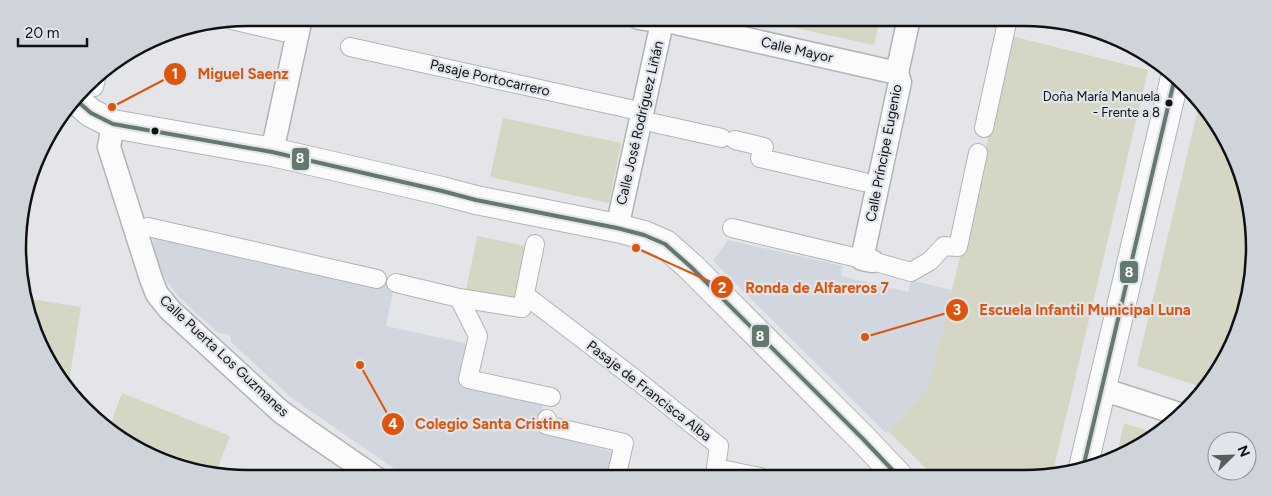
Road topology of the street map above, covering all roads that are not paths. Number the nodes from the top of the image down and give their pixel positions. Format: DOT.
graph roads {
  1 [pos="258,26"];
  2 [pos="299,26"];
  3 [pos="661,26"];
  4 [pos="693,26"];
  5 [pos="907,26"];
  6 [pos="1006,26"];
  7 [pos="283,32"];
  8 [pos="350,47"];
  9 [pos="897,73"];
  10 [pos="1174,84"];
  11 [pos="89,93"];
  12 [pos="630,109"];
  13 [pos="654,122"];
  14 [pos="113,124"];
  15 [pos="984,128"];
  16 [pos="272,152"];
  17 [pos="978,154"];
  18 [pos="864,182"];
  19 [pos="148,227"];
  20 [pos="617,228"];
  21 [pos="732,228"];
  22 [pos="535,244"];
  23 [pos="867,260"];
  24 [pos="377,279"];
  25 [pos="396,283"];
  26 [pos="525,295"];
  27 [pos="460,298"];
  28 [pos="1102,389"];
  29 [pos="551,397"];
  30 [pos="1173,412"];
  31 [pos="547,419"];
  32 [pos="1086,461"];
  33 [pos="364,470"];
  34 [pos="618,470"];
  35 [pos="726,470"];
  36 [pos="892,470"];
  1 -- 7 [label="street"];
  2 -- 16 [label="street"];
  3 -- 20 [label="street, Calle José Rodríguez Liñán"];
  4 -- 9 [label="street, Calle Mayor"];
  5 -- 9 [label="street, Calle Príncipe Eugenio"];
  6 -- 15 [label="street"];
  8 -- 12 [label="street, Pasaje Portocarrero"];
  9 -- 23 [label="street, Calle Príncipe Eugenio"];
  10 -- 28 [label="street"];
  11 -- 14 [label="street"];
  13 -- 18 [label="street"];
  14 -- 16 [label="street"];
  14 -- 33 [label="street, Calle Puerta Los Guzmanes"];
  16 -- 20 [label="street"];
  17 -- 23 [label="street"];
  19 -- 24 [label="street"];
  20 -- 36 [label="street"];
  21 -- 23 [label="street"];
  22 -- 26 [label="street"];
  25 -- 27 [label="street"];
  26 -- 27 [label="street"];
  26 -- 35 [label="street, Pasaje de Francisca Alba"];
  27 -- 29 [label="street"];
  28 -- 30 [label="street"];
  28 -- 32 [label="street"];
  31 -- 34 [label="street"];
}
